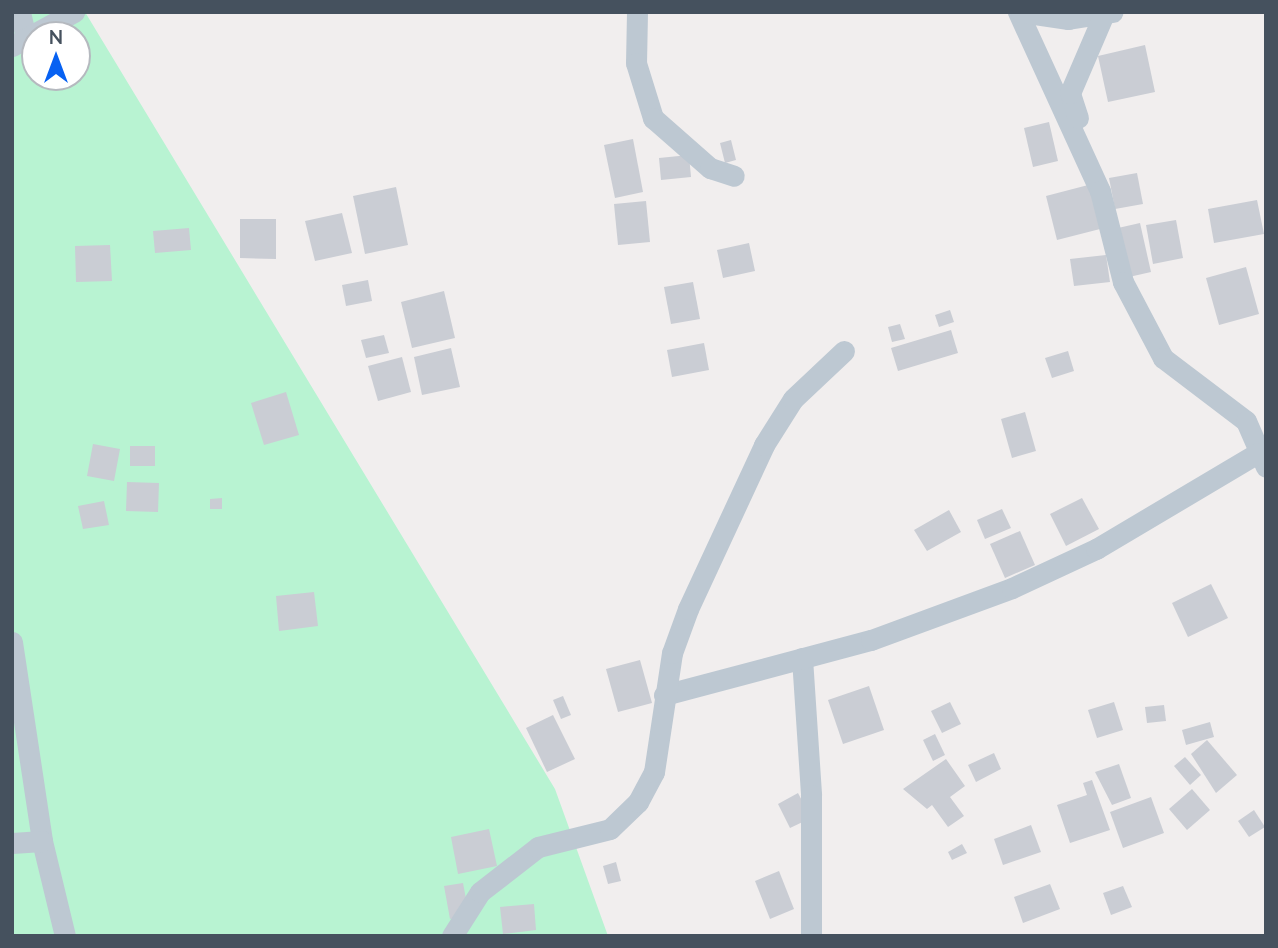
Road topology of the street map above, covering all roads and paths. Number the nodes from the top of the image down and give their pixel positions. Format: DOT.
graph roads {
  1 [pos="20,12"];
  2 [pos="74,12"];
  3 [pos="637,12"];
  4 [pos="1019,12"];
  5 [pos="1108,14"];
  6 [pos="19,42"];
  7 [pos="734,176"];
  8 [pos="1100,191"];
  9 [pos="844,351"];
  10 [pos="1262,460"];
  11 [pos="12,642"];
  12 [pos="802,658"];
  13 [pos="664,695"];
  14 [pos="42,841"];
  15 [pos="12,843"];
  16 [pos="65,936"];
  17 [pos="452,936"];
  18 [pos="811,936"];
  1 -- 6 [label="street"];
  2 -- 6 [label="street"];
  3 -- 7 [label="street"];
  4 -- 5 [label="street"];
  4 -- 8 [label="street"];
  5 -- 8 [label="street"];
  8 -- 10 [label="street"];
  9 -- 13 [label="street"];
  10 -- 12 [label="street"];
  11 -- 14 [label="street"];
  12 -- 13 [label="street"];
  12 -- 18 [label="street"];
  13 -- 17 [label="street"];
  14 -- 15 [label="street"];
  14 -- 16 [label="street"];
}
